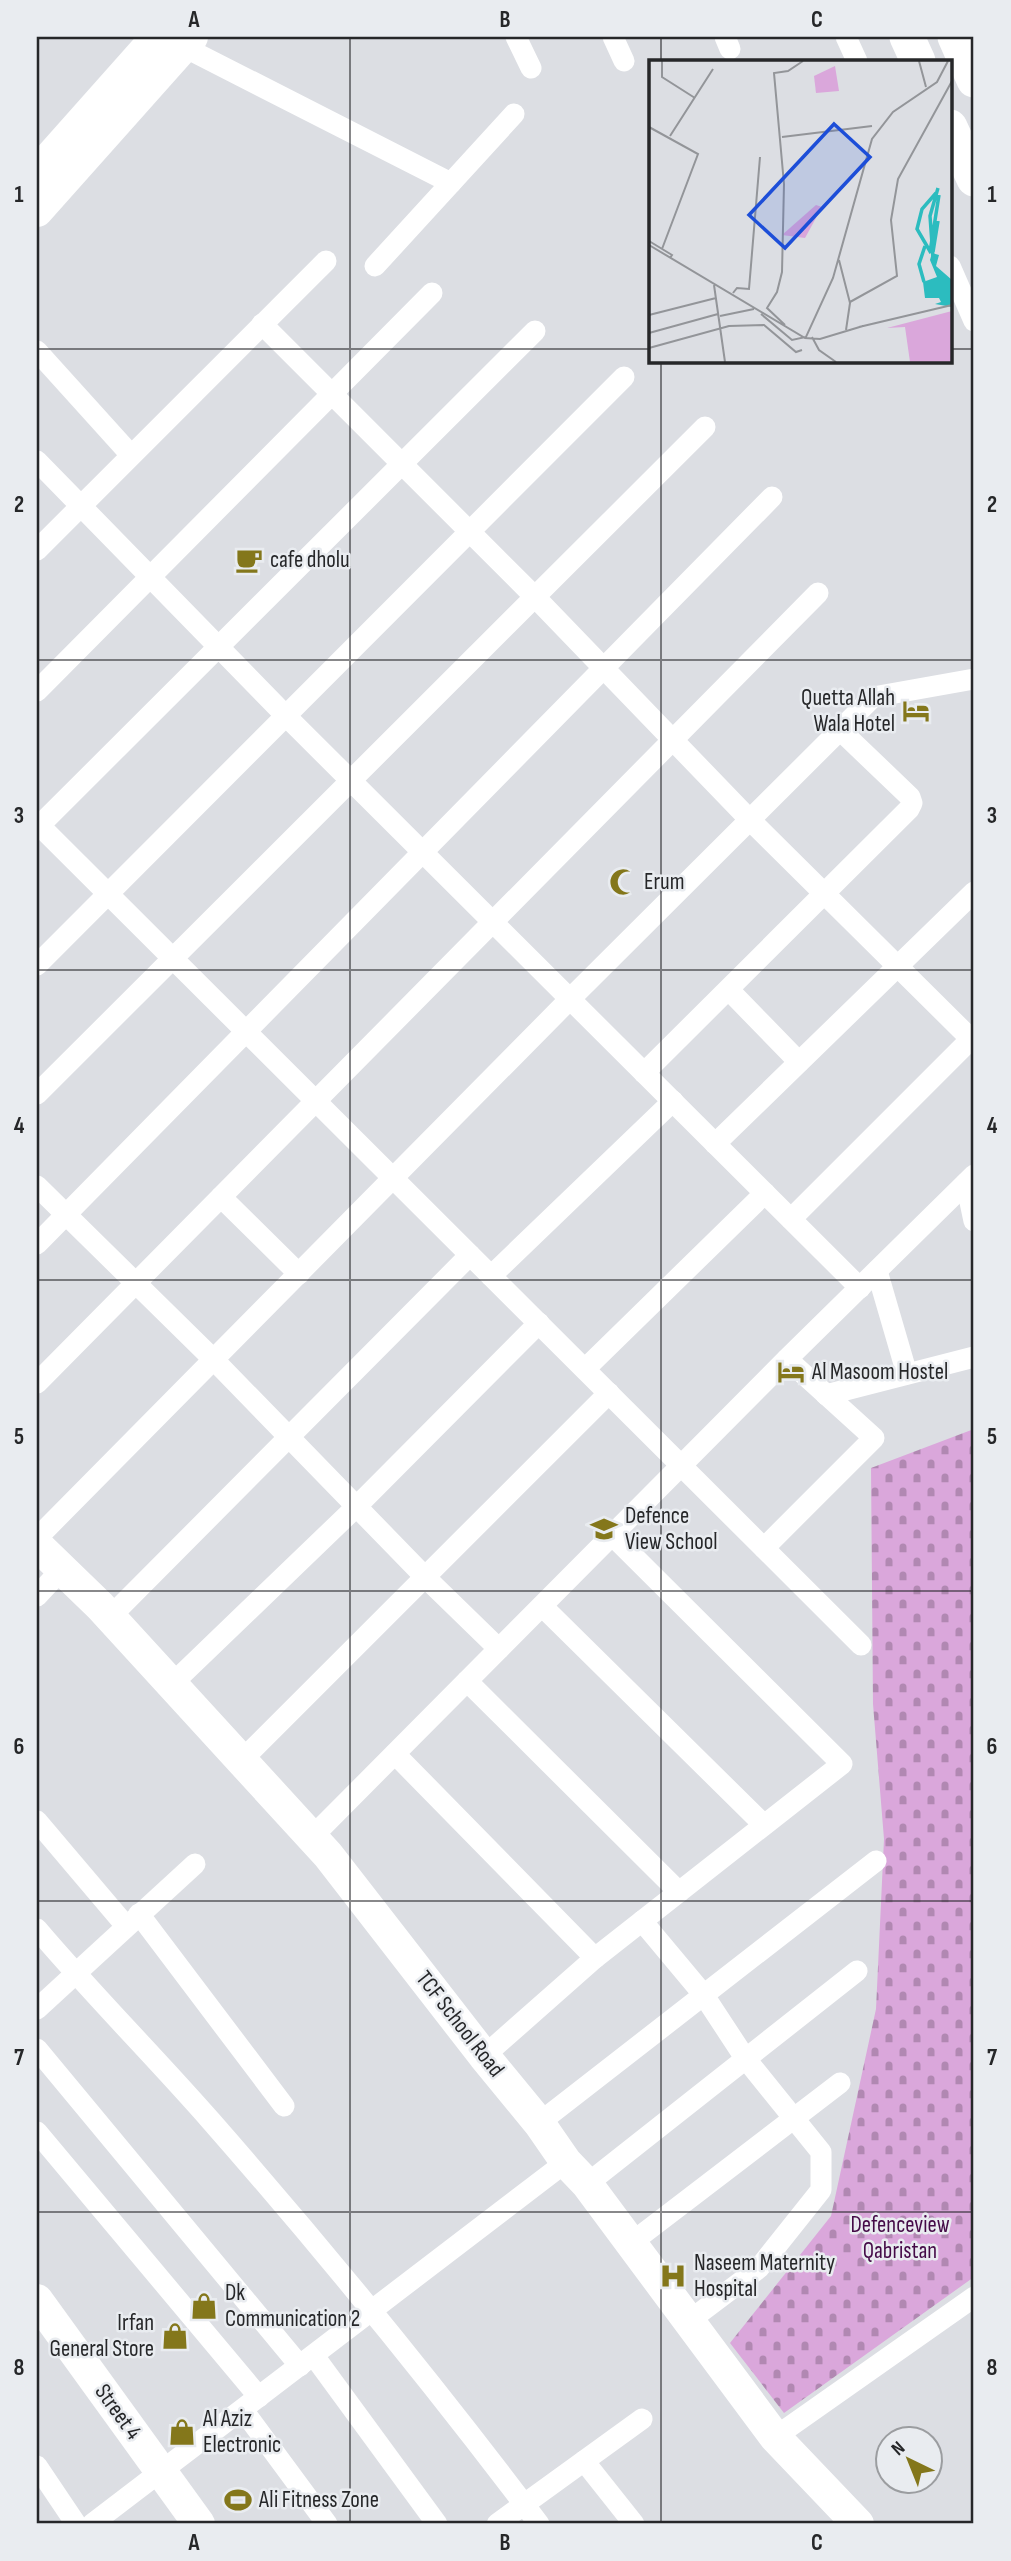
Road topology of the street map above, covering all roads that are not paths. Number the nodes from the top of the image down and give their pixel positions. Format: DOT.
graph roads {
  1 [pos="516,37"];
  2 [pos="612,37"];
  3 [pos="846,37"];
  4 [pos="907,37"];
  5 [pos="955,37"];
  6 [pos="178,40"];
  7 [pos="857,60"];
  8 [pos="918,60"];
  9 [pos="624,61"];
  10 [pos="531,68"];
  11 [pos="974,80"];
  12 [pos="514,114"];
  13 [pos="951,130"];
  14 [pos="37,172"];
  15 [pos="974,179"];
  16 [pos="451,183"];
  17 [pos="37,211"];
  18 [pos="326,261"];
  19 [pos="375,266"];
  20 [pos="951,269"];
  21 [pos="432,293"];
  22 [pos="974,320"];
  23 [pos="262,324"];
  24 [pos="535,331"];
  25 [pos="37,351"];
  26 [pos="624,377"];
  27 [pos="332,394"];
  28 [pos="705,427"];
  29 [pos="130,454"];
  30 [pos="37,461"];
  31 [pos="402,464"];
  32 [pos="772,497"];
  33 [pos="79,505"];
  34 [pos="470,532"];
  35 [pos="37,550"];
  36 [pos="149,577"];
  37 [pos="818,593"];
  38 [pos="535,597"];
  39 [pos="217,646"];
  40 [pos="604,667"];
  41 [pos="974,679"];
  42 [pos="37,691"];
  43 [pos="286,716"];
  44 [pos="839,729"];
  45 [pos="673,740"];
  46 [pos="351,781"];
  47 [pos="750,820"];
  48 [pos="38,826"];
  49 [pos="422,852"];
  50 [pos="974,892"];
  51 [pos="108,894"];
  52 [pos="825,894"];
  53 [pos="493,922"];
  54 [pos="173,958"];
  55 [pos="37,965"];
  56 [pos="898,966"];
  57 [pos="729,990"];
  58 [pos="570,999"];
  59 [pos="246,1031"];
  60 [pos="973,1039"];
  61 [pos="799,1062"];
  62 [pos="644,1073"];
  63 [pos="37,1094"];
  64 [pos="316,1101"];
  65 [pos="673,1101"];
  66 [pos="715,1144"];
  67 [pos="393,1178"];
  68 [pos="970,1179"];
  69 [pos="37,1186"];
  70 [pos="765,1193"];
  71 [pos="221,1197"];
  72 [pos="64,1215"];
  73 [pos="791,1219"];
  74 [pos="974,1221"];
  75 [pos="37,1244"];
  76 [pos="470,1255"];
  77 [pos="877,1270"];
  78 [pos="299,1274"];
  79 [pos="491,1276"];
  80 [pos="135,1284"];
  81 [pos="860,1288"];
  82 [pos="538,1323"];
  83 [pos="974,1357"];
  84 [pos="787,1359"];
  85 [pos="214,1360"];
  86 [pos="585,1369"];
  87 [pos="907,1374"];
  88 [pos="37,1383"];
  89 [pos="609,1393"];
  90 [pos="826,1395"];
  91 [pos="289,1438"];
  92 [pos="681,1465"];
  93 [pos="356,1506"];
  94 [pos="612,1535"];
  95 [pos="37,1538"];
  96 [pos="37,1545"];
  97 [pos="764,1548"];
  98 [pos="426,1578"];
  99 [pos="47,1585"];
  100 [pos="542,1606"];
  101 [pos="110,1617"];
  102 [pos="861,1644"];
  103 [pos="499,1649"];
  104 [pos="467,1681"];
  105 [pos="172,1684"];
  106 [pos="395,1754"];
  107 [pos="243,1760"];
  108 [pos="37,1821"];
  109 [pos="764,1825"];
  110 [pos="312,1837"];
  111 [pos="876,1861"];
  112 [pos="195,1864"];
  113 [pos="679,1892"];
  114 [pos="132,1920"];
  115 [pos="642,1921"];
  116 [pos="37,1929"];
  117 [pos="595,1958"];
  118 [pos="857,1971"];
  119 [pos="75,1974"];
  120 [pos="703,1994"];
  121 [pos="37,2009"];
  122 [pos="37,2049"];
  123 [pos="484,2056"];
  124 [pos="745,2058"];
  125 [pos="841,2083"];
  126 [pos="284,2106"];
  127 [pos="794,2121"];
  128 [pos="539,2123"];
  129 [pos="37,2132"];
  130 [pos="570,2172"];
  131 [pos="632,2243"];
  132 [pos="974,2297"];
  133 [pos="37,2300"];
  134 [pos="372,2312"];
  135 [pos="689,2321"];
  136 [pos="307,2361"];
  137 [pos="251,2403"];
  138 [pos="642,2419"];
  139 [pos="775,2437"];
  140 [pos="584,2461"];
  141 [pos="37,2466"];
  142 [pos="160,2472"];
  143 [pos="524,2504"];
  144 [pos="76,2524"];
  145 [pos="92,2524"];
  146 [pos="199,2524"];
  147 [pos="327,2524"];
  148 [pos="437,2524"];
  149 [pos="497,2524"];
  150 [pos="539,2524"];
  151 [pos="634,2524"];
  152 [pos="858,2524"];
  1 -- 10 [label="street"];
  2 -- 9 [label="street"];
  3 -- 7 [label="street"];
  4 -- 8 [label="main road"];
  5 -- 11 [label="main road"];
  6 -- 14 [label="street"];
  6 -- 16 [label="street"];
  6 -- 17 [label="street"];
  12 -- 16 [label="street"];
  13 -- 15 [label="main road"];
  16 -- 19 [label="street"];
  18 -- 23 [label="street"];
  20 -- 22 [label="street"];
  21 -- 27 [label="street"];
  23 -- 27 [label="street"];
  23 -- 29 [label="street"];
  24 -- 31 [label="street"];
  25 -- 29 [label="street"];
  26 -- 34 [label="street"];
  27 -- 31 [label="street"];
  27 -- 36 [label="street"];
  28 -- 38 [label="street"];
  29 -- 33 [label="street"];
  30 -- 33 [label="street"];
  31 -- 34 [label="street"];
  31 -- 39 [label="street"];
  32 -- 40 [label="street"];
  33 -- 35 [label="street"];
  33 -- 36 [label="street"];
  34 -- 38 [label="street"];
  34 -- 43 [label="street"];
  36 -- 39 [label="street"];
  36 -- 42 [label="street"];
  37 -- 45 [label="street"];
  38 -- 40 [label="street"];
  38 -- 46 [label="street"];
  39 -- 43 [label="street"];
  39 -- 48 [label="street"];
  40 -- 45 [label="street"];
  40 -- 49 [label="street"];
  41 -- 44 [label="street"];
  43 -- 46 [label="street"];
  43 -- 51 [label="street"];
  44 -- 47 [label="street"];
  44 -- 52 [label="street"];
  45 -- 47 [label="street"];
  45 -- 53 [label="street"];
  46 -- 49 [label="street"];
  46 -- 54 [label="street"];
  47 -- 52 [label="street"];
  47 -- 58 [label="street"];
  48 -- 51 [label="street"];
  49 -- 53 [label="street"];
  49 -- 59 [label="street"];
  50 -- 56 [label="street"];
  51 -- 54 [label="street"];
  51 -- 55 [label="street"];
  52 -- 56 [label="street"];
  52 -- 57 [label="street"];
  53 -- 58 [label="street"];
  53 -- 64 [label="street"];
  54 -- 59 [label="street"];
  54 -- 63 [label="street"];
  56 -- 60 [label="street"];
  56 -- 61 [label="street"];
  57 -- 61 [label="street"];
  57 -- 62 [label="street"];
  58 -- 62 [label="street"];
  58 -- 67 [label="street"];
  59 -- 64 [label="street"];
  59 -- 72 [label="street"];
  60 -- 73 [label="street"];
  61 -- 66 [label="street"];
  62 -- 65 [label="street"];
  64 -- 67 [label="street"];
  64 -- 71 [label="street"];
  65 -- 66 [label="street"];
  65 -- 79 [label="street"];
  66 -- 70 [label="street"];
  67 -- 76 [label="street"];
  67 -- 78 [label="street"];
  68 -- 74 [label="street"];
  68 -- 77 [label="street"];
  69 -- 72 [label="street"];
  70 -- 73 [label="street"];
  70 -- 86 [label="street"];
  71 -- 78 [label="street"];
  71 -- 80 [label="street"];
  72 -- 75 [label="street"];
  72 -- 80 [label="street"];
  73 -- 81 [label="street"];
  76 -- 79 [label="street"];
  76 -- 91 [label="street"];
  77 -- 81 [label="street"];
  77 -- 87 [label="street"];
  78 -- 85 [label="street"];
  79 -- 82 [label="street"];
  80 -- 85 [label="street"];
  80 -- 88 [label="street"];
  81 -- 84 [label="street"];
  82 -- 86 [label="street"];
  82 -- 93 [label="street"];
  83 -- 87 [label="street"];
  84 -- 90 [label="street"];
  84 -- 92 [label="street"];
  85 -- 91 [label="street"];
  85 -- 95 [label="street"];
  86 -- 89 [label="street"];
  87 -- 90 [label="street"];
  89 -- 92 [label="street"];
  89 -- 98 [label="street"];
  90 -- 97 [label="street"];
  91 -- 93 [label="street"];
  91 -- 101 [label="street"];
  92 -- 94 [label="street"];
  92 -- 97 [label="street"];
  93 -- 98 [label="street"];
  93 -- 105 [label="street"];
  94 -- 100 [label="street"];
  94 -- 109 [label="street"];
  96 -- 99 [label="street, TCF School Road"];
  97 -- 102 [label="street"];
  98 -- 103 [label="street"];
  98 -- 107 [label="street"];
  99 -- 101 [label="street, TCF School Road"];
  100 -- 103 [label="street"];
  100 -- 109 [label="street"];
  101 -- 105 [label="street, TCF School Road"];
  103 -- 104 [label="street"];
  104 -- 106 [label="street"];
  104 -- 113 [label="street"];
  105 -- 107 [label="street, TCF School Road"];
  106 -- 110 [label="street"];
  106 -- 117 [label="street"];
  107 -- 110 [label="street, TCF School Road"];
  108 -- 114 [label="street"];
  109 -- 113 [label="street"];
  110 -- 123 [label="street, TCF School Road"];
  111 -- 120 [label="street"];
  112 -- 114 [label="street"];
  113 -- 115 [label="street"];
  114 -- 119 [label="street"];
  114 -- 126 [label="street"];
  115 -- 117 [label="street"];
  115 -- 120 [label="street"];
  116 -- 119 [label="street"];
  117 -- 123 [label="street"];
  118 -- 124 [label="street"];
  119 -- 121 [label="street"];
  119 -- 134 [label="street"];
  120 -- 124 [label="street"];
  120 -- 128 [label="street"];
  122 -- 136 [label="street"];
  123 -- 128 [label="street, TCF School Road"];
  124 -- 127 [label="street"];
  124 -- 130 [label="street"];
  125 -- 127 [label="street"];
  127 -- 131 [label="street"];
  127 -- 135 [label="street"];
  128 -- 130 [label="street, TCF School Road"];
  129 -- 137 [label="street"];
  130 -- 131 [label="street, TCF School Road"];
  130 -- 134 [label="street"];
  131 -- 135 [label="street, TCF School Road"];
  132 -- 139 [label="street"];
  133 -- 142 [label="street, Street 4"];
  134 -- 136 [label="street"];
  134 -- 143 [label="street"];
  135 -- 139 [label="street, TCF School Road"];
  136 -- 137 [label="street"];
  136 -- 148 [label="street"];
  137 -- 142 [label="street"];
  137 -- 147 [label="street"];
  138 -- 140 [label="street"];
  139 -- 152 [label="street, TCF School Road"];
  140 -- 143 [label="street"];
  140 -- 151 [label="street"];
  141 -- 144 [label="street"];
  142 -- 145 [label="street"];
  142 -- 146 [label="street, Street 4"];
  143 -- 149 [label="street"];
  143 -- 150 [label="street"];
}
